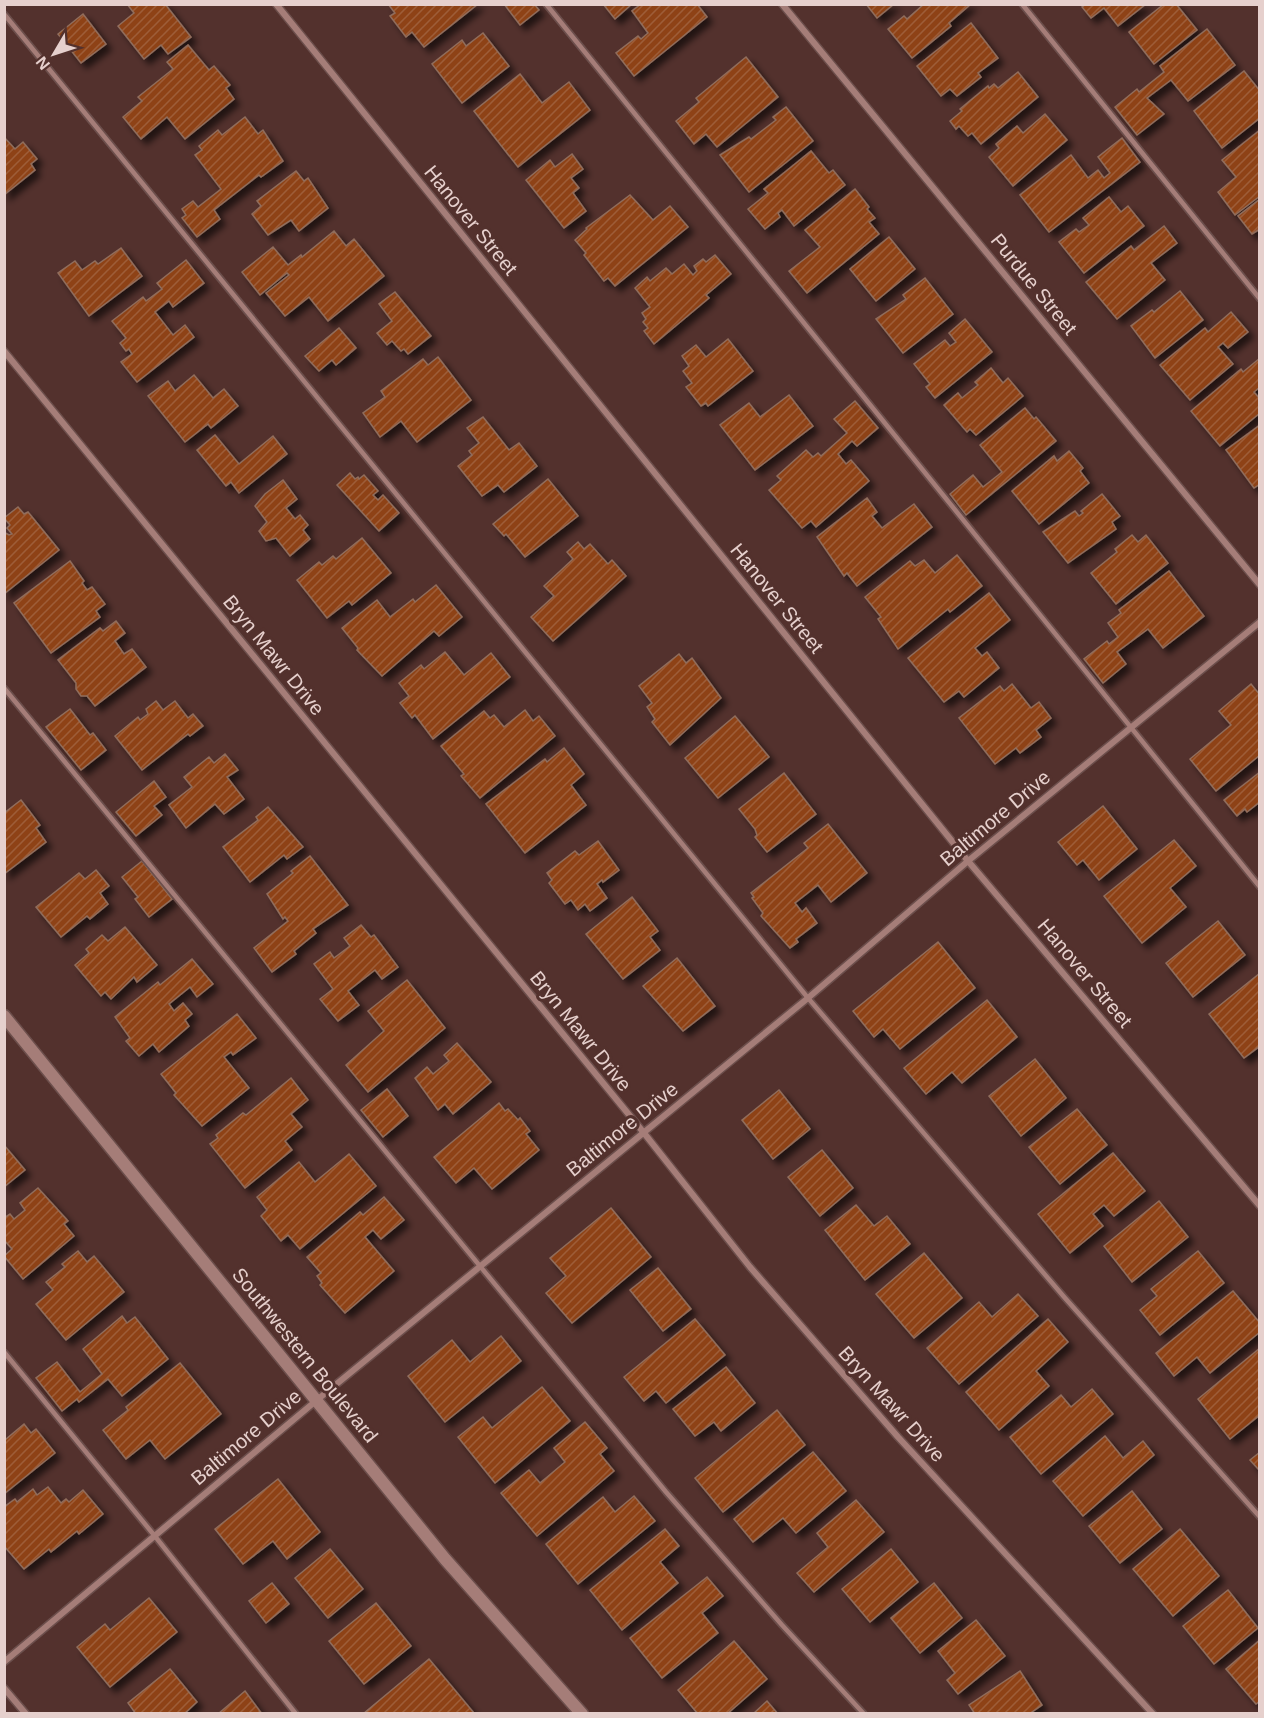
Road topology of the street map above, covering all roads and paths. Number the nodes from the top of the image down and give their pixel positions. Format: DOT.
graph roads {
  1 [pos="276,4"];
  2 [pos="546,4"];
  3 [pos="782,4"];
  4 [pos="1022,4"];
  5 [pos="4,14"];
  6 [pos="1260,299"];
  7 [pos="4,351"];
  8 [pos="1260,585"];
  9 [pos="1260,621"];
  10 [pos="4,688"];
  11 [pos="1131,727"];
  12 [pos="968,861"];
  13 [pos="1260,887"];
  14 [pos="808,998"];
  15 [pos="4,1016"];
  16 [pos="644,1133"];
  17 [pos="1260,1206"];
  18 [pos="480,1267"];
  19 [pos="4,1352"];
  20 [pos="317,1400"];
  21 [pos="1260,1517"];
  22 [pos="154,1535"];
  23 [pos="4,1662"];
  24 [pos="4,1688"];
  25 [pos="26,1713"];
  26 [pos="296,1713"];
  27 [pos="582,1713"];
  28 [pos="864,1713"];
  29 [pos="1154,1713"];
  1 -- 12 [label="street, Hanover Street"];
  2 -- 11 [label="lane"];
  3 -- 8 [label="street, Purdue Street"];
  4 -- 6 [label="lane"];
  5 -- 14 [label="lane"];
  7 -- 16 [label="street, Bryn Mawr Drive"];
  9 -- 11 [label="street, Baltimore Drive"];
  10 -- 18 [label="lane"];
  11 -- 12 [label="street, Baltimore Drive"];
  11 -- 13 [label="lane"];
  12 -- 14 [label="street, Baltimore Drive"];
  12 -- 17 [label="street, Hanover Street"];
  14 -- 16 [label="street, Baltimore Drive"];
  14 -- 21 [label="lane"];
  15 -- 20 [label="street, Southwestern Boulevard"];
  16 -- 18 [label="street, Baltimore Drive"];
  16 -- 29 [label="street, Bryn Mawr Drive"];
  18 -- 20 [label="street, Baltimore Drive"];
  18 -- 28 [label="lane"];
  19 -- 22 [label="lane"];
  20 -- 22 [label="street, Baltimore Drive"];
  20 -- 27 [label="street, Southwestern Boulevard"];
  22 -- 23 [label="street, Baltimore Drive"];
  22 -- 26 [label="lane"];
  24 -- 25 [label="street"];
}
